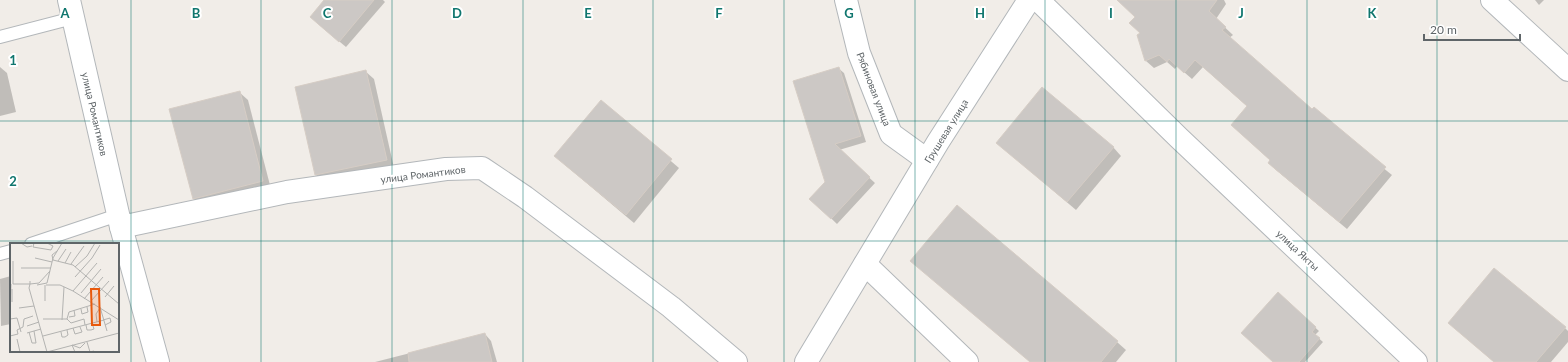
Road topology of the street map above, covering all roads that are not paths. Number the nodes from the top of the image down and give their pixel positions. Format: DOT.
graph roads {
  1 [pos="846,0"];
  2 [pos="1029,0"];
  3 [pos="1038,0"];
  4 [pos="1492,0"];
  5 [pos="71,9"];
  6 [pos="0,37"];
  7 [pos="1568,70"];
  8 [pos="927,160"];
  9 [pos="120,221"];
  10 [pos="35,243"];
  11 [pos="10,251"];
  12 [pos="0,254"];
  13 [pos="865,264"];
  14 [pos="158,362"];
  15 [pos="736,362"];
  16 [pos="806,362"];
  17 [pos="967,362"];
  18 [pos="1416,362"];
  1 -- 8 [label="street, Рябиновая улица"];
  2 -- 8 [label="street, Грушевая улица"];
  3 -- 18 [label="street, улица Якты"];
  4 -- 7 [label="street"];
  5 -- 6 [label="lane"];
  5 -- 9 [label="street, улица Романтиков"];
  8 -- 13 [label="street, Грушевая улица"];
  9 -- 10 [label="lane"];
  9 -- 14 [label="street, улица Романтиков"];
  9 -- 15 [label="street, улица Романтиков"];
  11 -- 12 [label="lane"];
  13 -- 16 [label="street, Грушевая улица"];
  13 -- 17 [label="street"];
}
